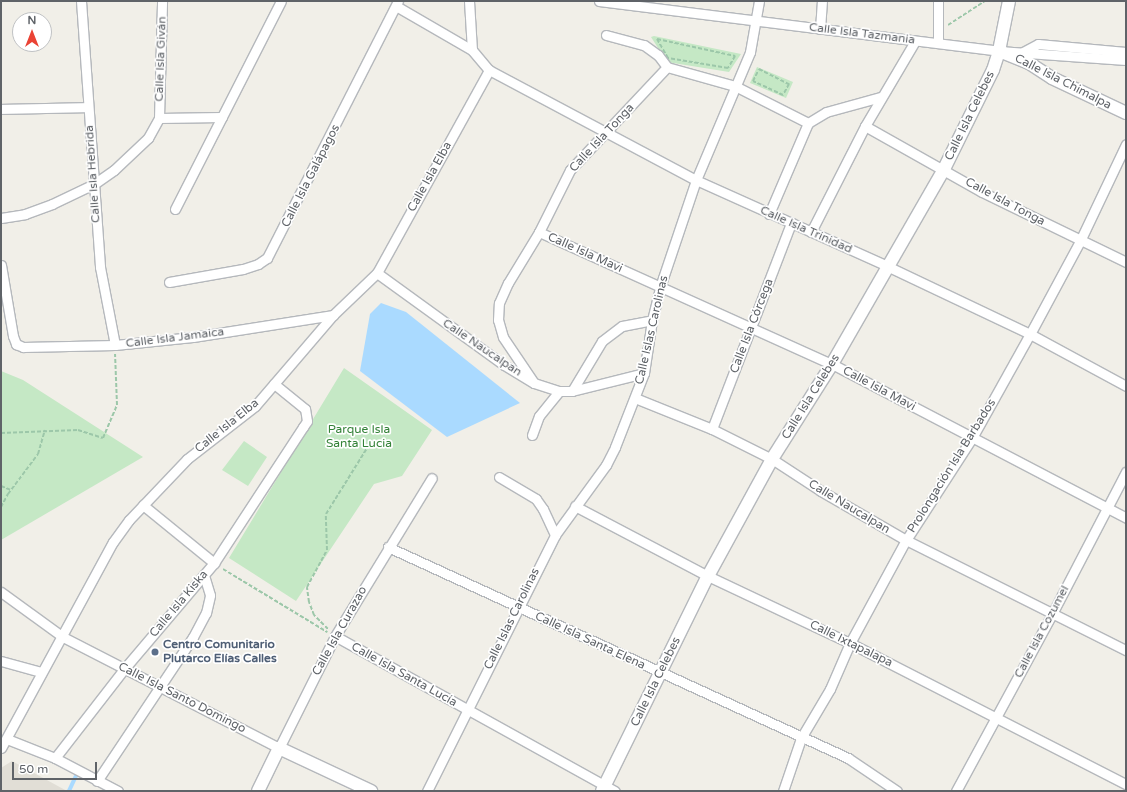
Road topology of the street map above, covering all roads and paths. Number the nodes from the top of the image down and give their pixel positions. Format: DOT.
graph roads {
  1 [pos="82,1"];
  2 [pos="162,1"];
  3 [pos="281,1"];
  4 [pos="468,1"];
  5 [pos="599,1"];
  6 [pos="759,1"];
  7 [pos="822,1"];
  8 [pos="938,1"];
  9 [pos="986,1"];
  10 [pos="1008,1"];
  11 [pos="397,4"];
  12 [pos="756,21"];
  13 [pos="820,29"];
  14 [pos="938,31"];
  15 [pos="606,35"];
  16 [pos="657,39"];
  17 [pos="915,41"];
  18 [pos="938,43"];
  19 [pos="472,50"];
  20 [pos="999,51"];
  21 [pos="1023,52"];
  22 [pos="1126,52"];
  23 [pos="1126,60"];
  24 [pos="667,67"];
  25 [pos="759,69"];
  26 [pos="489,70"];
  27 [pos="735,86"];
  28 [pos="881,97"];
  29 [pos="88,107"];
  30 [pos="1,109"];
  31 [pos="1126,113"];
  32 [pos="222,117"];
  33 [pos="159,118"];
  34 [pos="808,123"];
  35 [pos="865,126"];
  36 [pos="605,134"];
  37 [pos="1126,144"];
  38 [pos="944,169"];
  39 [pos="696,180"];
  40 [pos="94,184"];
  41 [pos="175,209"];
  42 [pos="769,214"];
  43 [pos="1,218"];
  44 [pos="791,223"];
  45 [pos="540,232"];
  46 [pos="811,232"];
  47 [pos="1080,242"];
  48 [pos="1126,262"];
  49 [pos="1,265"];
  50 [pos="887,266"];
  51 [pos="377,273"];
  52 [pos="169,282"];
  53 [pos="660,287"];
  54 [pos="333,315"];
  55 [pos="652,320"];
  56 [pos="751,328"];
  57 [pos="1030,334"];
  58 [pos="115,345"];
  59 [pos="832,364"];
  60 [pos="644,373"];
  61 [pos="534,383"];
  62 [pos="274,384"];
  63 [pos="1126,386"];
  64 [pos="559,391"];
  65 [pos="572,391"];
  66 [pos="636,398"];
  67 [pos="712,429"];
  68 [pos="45,430"];
  69 [pos="1,433"];
  70 [pos="532,435"];
  71 [pos="972,438"];
  72 [pos="372,440"];
  73 [pos="772,459"];
  74 [pos="1126,472"];
  75 [pos="499,477"];
  76 [pos="432,478"];
  77 [pos="1,486"];
  78 [pos="11,490"];
  79 [pos="143,505"];
  80 [pos="575,506"];
  81 [pos="1,507"];
  82 [pos="1106,508"];
  83 [pos="1126,518"];
  84 [pos="554,535"];
  85 [pos="906,540"];
  86 [pos="388,547"];
  87 [pos="214,563"];
  88 [pos="204,575"];
  89 [pos="708,576"];
  90 [pos="2,594"];
  91 [pos="519,609"];
  92 [pos="1053,612"];
  93 [pos="335,636"];
  94 [pos="63,637"];
  95 [pos="850,643"];
  96 [pos="1126,650"];
  97 [pos="1,661"];
  98 [pos="124,669"];
  99 [pos="40,672"];
  100 [pos="660,674"];
  101 [pos="159,687"];
  102 [pos="467,710"];
  103 [pos="996,716"];
  104 [pos="801,738"];
  105 [pos="7,739"];
  106 [pos="1,748"];
  107 [pos="280,748"];
  108 [pos="55,758"];
  109 [pos="97,781"];
  110 [pos="1126,784"];
  111 [pos="607,789"];
  112 [pos="118,791"];
  113 [pos="258,791"];
  114 [pos="371,791"];
  115 [pos="427,791"];
  116 [pos="782,791"];
  117 [pos="897,791"];
  118 [pos="956,791"];
  1 -- 29 [label="street, Calle Isla Hebrida"];
  2 -- 33 [label="street, Calle Isla Giván"];
  3 -- 32 [label="street"];
  4 -- 19 [label="street"];
  5 -- 12 [label="street, Calle Isla Tazmania"];
  6 -- 12 [label="street, Calle Islas Carolinas"];
  7 -- 13 [label="street"];
  8 -- 14 [label="street"];
  9 -- 14 [label="path"];
  10 -- 20 [label="street, Calle Isla Celebes"];
  11 -- 19 [label="street"];
  11 -- 52 [label="street, Calle Isla Galápagos"];
  12 -- 13 [label="street, Calle Isla Tazmania"];
  12 -- 27 [label="street, Calle Islas Carolinas"];
  13 -- 17 [label="street, Calle Isla Tazmania"];
  14 -- 18 [label="street"];
  15 -- 24 [label="street"];
  16 -- 16 [label="path"];
  17 -- 18 [label="street, Calle Isla Tazmania"];
  17 -- 28 [label="street"];
  18 -- 20 [label="street, Calle Isla Tazmania"];
  19 -- 26 [label="street"];
  20 -- 21 [label="street, Calle Isla Tazmania"];
  20 -- 31 [label="street, Calle Isla Chimalpa"];
  20 -- 38 [label="street, Calle Isla Celebes"];
  21 -- 22 [label="street"];
  21 -- 23 [label="street, Calle Isla Tazmania"];
  24 -- 27 [label="street"];
  24 -- 36 [label="street, Calle Isla Tonga"];
  25 -- 25 [label="path"];
  26 -- 36 [label="street, Calle Isla Trinidad"];
  26 -- 51 [label="street, Calle Isla Elba"];
  27 -- 34 [label="street"];
  27 -- 39 [label="street, Calle Islas Carolinas"];
  28 -- 34 [label="street"];
  28 -- 35 [label="street"];
  29 -- 30 [label="street"];
  29 -- 40 [label="street, Calle Isla Hebrida"];
  32 -- 33 [label="street"];
  32 -- 41 [label="street"];
  33 -- 40 [label="street"];
  34 -- 42 [label="street"];
  35 -- 38 [label="street, Calle Isla Tonga"];
  35 -- 46 [label="street"];
  36 -- 39 [label="street, Calle Isla Trinidad"];
  36 -- 45 [label="street, Calle Isla Tonga"];
  37 -- 47 [label="street, Prolongación Isla Barbados"];
  38 -- 47 [label="street, Calle Isla Tonga"];
  38 -- 50 [label="street, Calle Isla Celebes"];
  39 -- 42 [label="street, Calle Isla Trinidad"];
  39 -- 53 [label="street, Calle Islas Carolinas"];
  40 -- 43 [label="street"];
  40 -- 58 [label="street, Calle Isla Hebrida"];
  42 -- 44 [label="street, Calle Isla Trinidad"];
  44 -- 46 [label="street, Calle Isla Trinidad"];
  44 -- 56 [label="street, Calle Isla Córcega"];
  45 -- 53 [label="street, Calle Isla Mavi"];
  45 -- 61 [label="street, Calle Isla Tonga"];
  46 -- 50 [label="street, Calle Isla Trinidad"];
  47 -- 48 [label="street, Calle Isla Tonga"];
  47 -- 57 [label="street, Prolongación Isla Barbados"];
  49 -- 58 [label="street, Calle Isla Jamaica"];
  50 -- 57 [label="street, Calle Isla Trinidad"];
  50 -- 59 [label="street, Calle Isla Celebes"];
  51 -- 54 [label="street, Calle Isla Elba"];
  51 -- 61 [label="street, Calle Naucalpan"];
  53 -- 55 [label="street, Calle Islas Carolinas"];
  53 -- 56 [label="street, Calle Isla Mavi"];
  54 -- 58 [label="street, Calle Isla Jamaica"];
  54 -- 62 [label="street, Calle Isla Elba"];
  55 -- 60 [label="street, Calle Islas Carolinas"];
  55 -- 65 [label="street"];
  56 -- 59 [label="street, Calle Isla Mavi"];
  56 -- 67 [label="street, Calle Isla Córcega"];
  57 -- 63 [label="street, Calle Isla Trinidad"];
  57 -- 71 [label="street, Prolongación Isla Barbados"];
  58 -- 68 [label="path"];
  59 -- 71 [label="street, Calle Isla Mavi"];
  59 -- 73 [label="street, Calle Isla Celebes"];
  60 -- 65 [label="street, Calle Naucalpan"];
  60 -- 66 [label="street, Calle Islas Carolinas"];
  61 -- 64 [label="street, Calle Naucalpan"];
  62 -- 79 [label="street, Calle Isla Elba"];
  62 -- 87 [label="street, Calle Isla Kiska"];
  64 -- 65 [label="street, Calle Naucalpan"];
  64 -- 70 [label="street"];
  66 -- 67 [label="street, Calle Naucalpan"];
  66 -- 80 [label="street, Calle Islas Carolinas"];
  67 -- 73 [label="street, Calle Naucalpan"];
  68 -- 69 [label="path"];
  68 -- 78 [label="path"];
  71 -- 82 [label="street, Calle Isla Mavi"];
  71 -- 85 [label="street, Prolongación Isla Barbados"];
  72 -- 93 [label="path"];
  73 -- 85 [label="street, Calle Naucalpan"];
  73 -- 89 [label="street, Calle Isla Celebes"];
  74 -- 82 [label="street, Calle Isla Cozumel"];
  75 -- 84 [label="street"];
  76 -- 86 [label="street, Calle Isla Curazao"];
  77 -- 78 [label="path"];
  78 -- 81 [label="path"];
  79 -- 87 [label="street"];
  79 -- 94 [label="street, Calle Isla Elba"];
  80 -- 84 [label="street, Calle Islas Carolinas"];
  80 -- 89 [label="street, Calle Ixtapalapa"];
  82 -- 83 [label="street, Calle Isla Mavi"];
  82 -- 92 [label="street, Calle Isla Cozumel"];
  84 -- 91 [label="street, Calle Islas Carolinas"];
  85 -- 92 [label="street, Calle Naucalpan"];
  85 -- 95 [label="street, Prolongación Isla Barbados"];
  86 -- 91 [label="street, Calle Isla Santa Elena"];
  86 -- 93 [label="street, Calle Isla Curazao"];
  87 -- 88 [label="street, Calle Isla Kiska"];
  87 -- 93 [label="path"];
  88 -- 98 [label="street, Calle Isla Kiska"];
  88 -- 101 [label="street"];
  89 -- 95 [label="street, Calle Ixtapalapa"];
  89 -- 100 [label="street, Calle Isla Celebes"];
  90 -- 94 [label="street, Calle Isla Santo Domingo"];
  91 -- 100 [label="street, Calle Isla Santa Elena"];
  91 -- 102 [label="street, Calle Islas Carolinas"];
  92 -- 96 [label="street, Calle Naucalpan"];
  92 -- 103 [label="street, Calle Isla Cozumel"];
  93 -- 102 [label="street, Calle Isla Santa Lucía"];
  93 -- 107 [label="street, Calle Isla Curazao"];
  94 -- 98 [label="street, Calle Isla Santo Domingo"];
  94 -- 99 [label="street, Calle Isla Elba"];
  95 -- 103 [label="street, Calle Ixtapalapa"];
  95 -- 104 [label="street, Prolongación Isla Barbados"];
  97 -- 99 [label="street"];
  98 -- 101 [label="street, Calle Isla Santo Domingo"];
  98 -- 108 [label="street, Calle Isla Kiska"];
  99 -- 105 [label="street, Calle Isla Elba"];
  100 -- 104 [label="street, Calle Isla Santa Elena"];
  100 -- 111 [label="street, Calle Isla Celebes"];
  101 -- 107 [label="street, Calle Isla Santo Domingo"];
  101 -- 109 [label="street"];
  102 -- 111 [label="street, Calle Isla Santa Lucía"];
  102 -- 115 [label="street, Calle Islas Carolinas"];
  103 -- 110 [label="street, Calle Ixtapalapa"];
  103 -- 118 [label="street, Calle Isla Cozumel"];
  104 -- 116 [label="street, Prolongación Isla Barbados"];
  104 -- 117 [label="street, Calle Isla Santa Elena"];
  105 -- 106 [label="street, Calle Isla Elba"];
  105 -- 108 [label="street"];
  107 -- 113 [label="street, Calle Isla Curazao"];
  107 -- 114 [label="street, Calle Isla Santo Domingo"];
  108 -- 109 [label="street"];
  109 -- 112 [label="street"];
}
